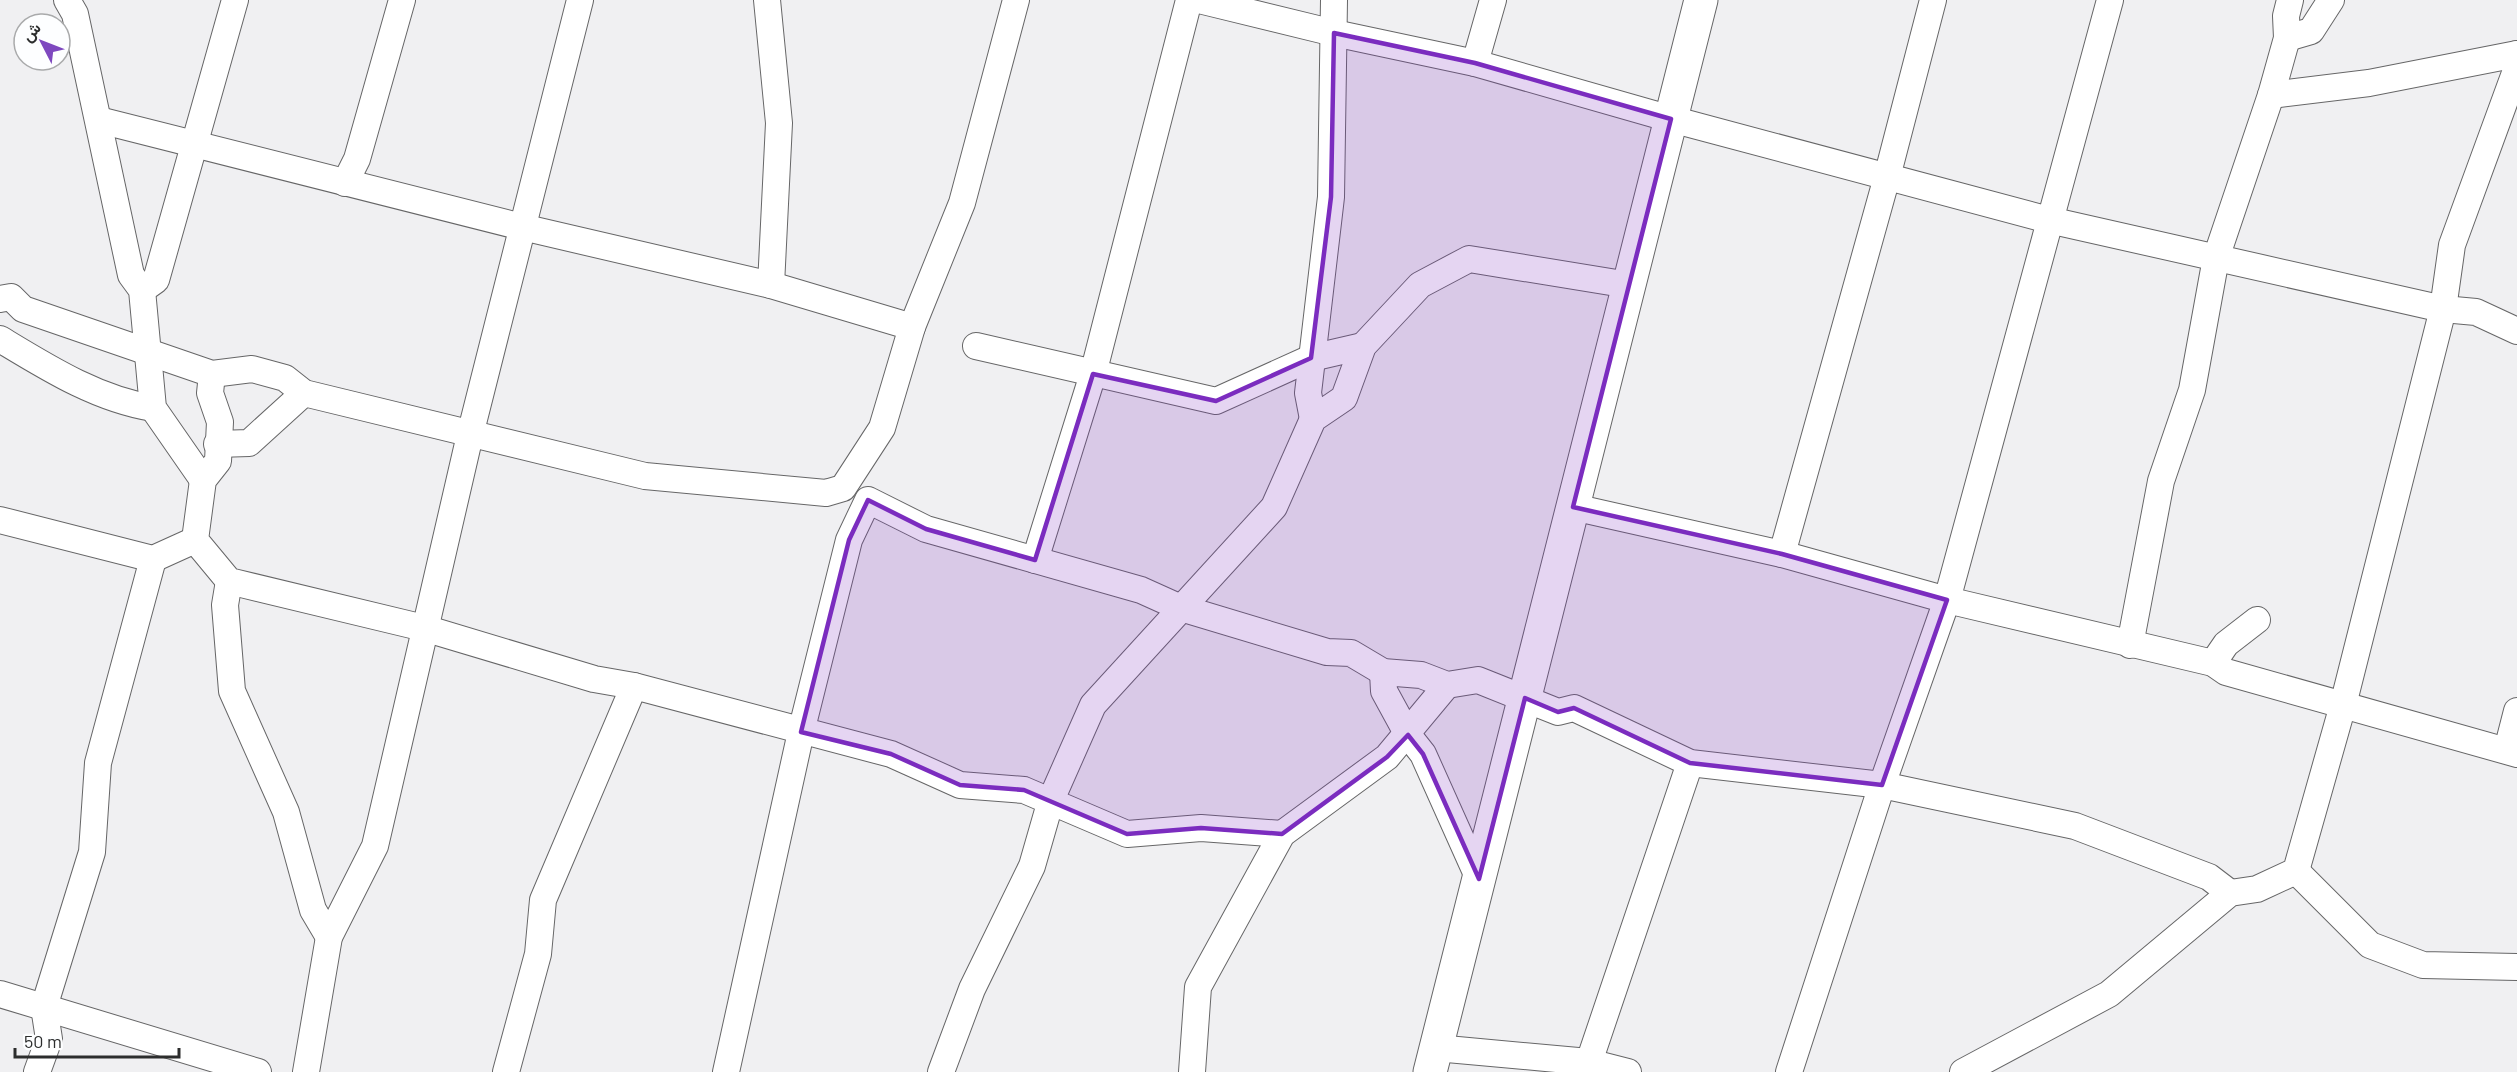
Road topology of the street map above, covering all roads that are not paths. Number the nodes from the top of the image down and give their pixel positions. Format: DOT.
graph roads {
  1 [pos="67,0"];
  2 [pos="235,0"];
  3 [pos="402,0"];
  4 [pos="580,0"];
  5 [pos="767,0"];
  6 [pos="1016,0"];
  7 [pos="1189,0"];
  8 [pos="1199,0"];
  9 [pos="1334,0"];
  10 [pos="1492,0"];
  11 [pos="1701,0"];
  12 [pos="1933,0"];
  13 [pos="2110,0"];
  14 [pos="2290,0"];
  15 [pos="2331,0"];
  16 [pos="1334,33"];
  17 [pos="2287,38"];
  18 [pos="2517,54"];
  19 [pos="1475,63"];
  20 [pos="2271,95"];
  21 [pos="1671,119"];
  22 [pos="99,120"];
  23 [pos="195,146"];
  24 [pos="1887,177"];
  25 [pos="345,183"];
  26 [pos="2049,220"];
  27 [pos="522,227"];
  28 [pos="2216,258"];
  29 [pos="771,285"];
  30 [pos="1629,285"];
  31 [pos="142,290"];
  32 [pos="0,299"];
  33 [pos="2443,309"];
  34 [pos="912,327"];
  35 [pos="2517,331"];
  36 [pos="0,339"];
  37 [pos="976,346"];
  38 [pos="1363,346"];
  39 [pos="149,353"];
  40 [pos="1311,358"];
  41 [pos="212,374"];
  42 [pos="1093,374"];
  43 [pos="304,393"];
  44 [pos="153,408"];
  45 [pos="1313,419"];
  46 [pos="470,435"];
  47 [pos="217,444"];
  48 [pos="203,480"];
  49 [pos="1573,507"];
  50 [pos="0,520"];
  51 [pos="195,540"];
  52 [pos="1782,554"];
  53 [pos="153,559"];
  54 [pos="1035,560"];
  55 [pos="229,581"];
  56 [pos="1947,600"];
  57 [pos="1181,608"];
  58 [pos="2257,620"];
  59 [pos="424,628"];
  60 [pos="2130,645"];
  61 [pos="2213,663"];
  62 [pos="1383,672"];
  63 [pos="1447,685"];
  64 [pos="634,686"];
  65 [pos="1525,698"];
  66 [pos="2343,705"];
  67 [pos="2517,711"];
  68 [pos="801,732"];
  69 [pos="1408,735"];
  70 [pos="2512,752"];
  71 [pos="1690,764"];
  72 [pos="1882,785"];
  73 [pos="1051,800"];
  74 [pos="1282,834"];
  75 [pos="2296,871"];
  76 [pos="1479,879"];
  77 [pos="2230,893"];
  78 [pos="329,938"];
  79 [pos="2517,967"];
  80 [pos="0,994"];
  81 [pos="44,1007"];
  82 [pos="1433,1060"];
  83 [pos="1589,1062"];
  84 [pos="37,1072"];
  85 [pos="258,1072"];
  86 [pos="306,1072"];
  87 [pos="506,1072"];
  88 [pos="726,1072"];
  89 [pos="941,1072"];
  90 [pos="1192,1072"];
  91 [pos="1628,1072"];
  92 [pos="1789,1072"];
  93 [pos="1963,1072"];
  1 -- 22 [label="street"];
  2 -- 23 [label="street"];
  3 -- 25 [label="street"];
  4 -- 27 [label="street"];
  5 -- 29 [label="street"];
  6 -- 34 [label="street"];
  7 -- 42 [label="street"];
  8 -- 16 [label="street"];
  9 -- 16 [label="street"];
  10 -- 19 [label="street"];
  11 -- 21 [label="main road"];
  12 -- 24 [label="street"];
  13 -- 26 [label="street"];
  14 -- 17 [label="street"];
  15 -- 17 [label="street"];
  16 -- 19 [label="street"];
  16 -- 40 [label="street"];
  17 -- 20 [label="street"];
  18 -- 20 [label="street"];
  18 -- 33 [label="street"];
  19 -- 21 [label="street"];
  20 -- 28 [label="street"];
  21 -- 24 [label="street"];
  21 -- 30 [label="main road"];
  22 -- 23 [label="street"];
  22 -- 31 [label="street"];
  23 -- 25 [label="street"];
  23 -- 31 [label="street"];
  24 -- 26 [label="street"];
  24 -- 52 [label="street"];
  25 -- 27 [label="street"];
  26 -- 28 [label="street"];
  26 -- 56 [label="street"];
  27 -- 29 [label="street"];
  27 -- 46 [label="street"];
  28 -- 33 [label="street"];
  28 -- 60 [label="street"];
  29 -- 34 [label="street"];
  30 -- 38 [label="street"];
  30 -- 49 [label="main road"];
  31 -- 39 [label="street"];
  32 -- 39 [label="street"];
  33 -- 35 [label="street"];
  33 -- 66 [label="street"];
  34 -- 46 [label="street"];
  36 -- 44 [label="street"];
  37 -- 42 [label="street"];
  38 -- 40 [label="street"];
  38 -- 45 [label="street"];
  39 -- 41 [label="street"];
  39 -- 44 [label="street"];
  40 -- 42 [label="street"];
  40 -- 45 [label="street"];
  41 -- 43 [label="street"];
  41 -- 47 [label="street"];
  42 -- 54 [label="street"];
  43 -- 46 [label="street"];
  43 -- 47 [label="street"];
  44 -- 48 [label="street"];
  45 -- 57 [label="street"];
  46 -- 59 [label="street"];
  47 -- 48 [label="street"];
  48 -- 51 [label="street"];
  49 -- 52 [label="street"];
  49 -- 65 [label="main road"];
  50 -- 53 [label="street"];
  51 -- 53 [label="street"];
  51 -- 55 [label="street"];
  52 -- 56 [label="street"];
  53 -- 81 [label="street"];
  54 -- 57 [label="street"];
  54 -- 68 [label="street"];
  55 -- 59 [label="street"];
  55 -- 78 [label="street"];
  56 -- 60 [label="street"];
  56 -- 72 [label="street"];
  57 -- 62 [label="street"];
  57 -- 73 [label="street"];
  58 -- 61 [label="street"];
  59 -- 64 [label="street"];
  59 -- 78 [label="street"];
  60 -- 61 [label="street"];
  61 -- 66 [label="street"];
  62 -- 63 [label="street"];
  62 -- 69 [label="street"];
  63 -- 65 [label="street"];
  63 -- 69 [label="street"];
  64 -- 68 [label="street"];
  64 -- 87 [label="street"];
  65 -- 71 [label="street"];
  65 -- 76 [label="main road"];
  66 -- 70 [label="street"];
  66 -- 75 [label="street"];
  67 -- 70 [label="street"];
  68 -- 73 [label="street"];
  68 -- 88 [label="street"];
  69 -- 74 [label="street"];
  69 -- 76 [label="street"];
  71 -- 72 [label="street"];
  71 -- 83 [label="street"];
  72 -- 77 [label="street"];
  72 -- 92 [label="street"];
  73 -- 74 [label="street"];
  73 -- 89 [label="street"];
  74 -- 90 [label="street"];
  75 -- 77 [label="street"];
  75 -- 79 [label="street"];
  76 -- 82 [label="main road"];
  77 -- 93 [label="street"];
  78 -- 86 [label="street"];
  80 -- 81 [label="street"];
  81 -- 84 [label="street"];
  81 -- 85 [label="street"];
  82 -- 83 [label="street"];
  83 -- 91 [label="street"];
}
